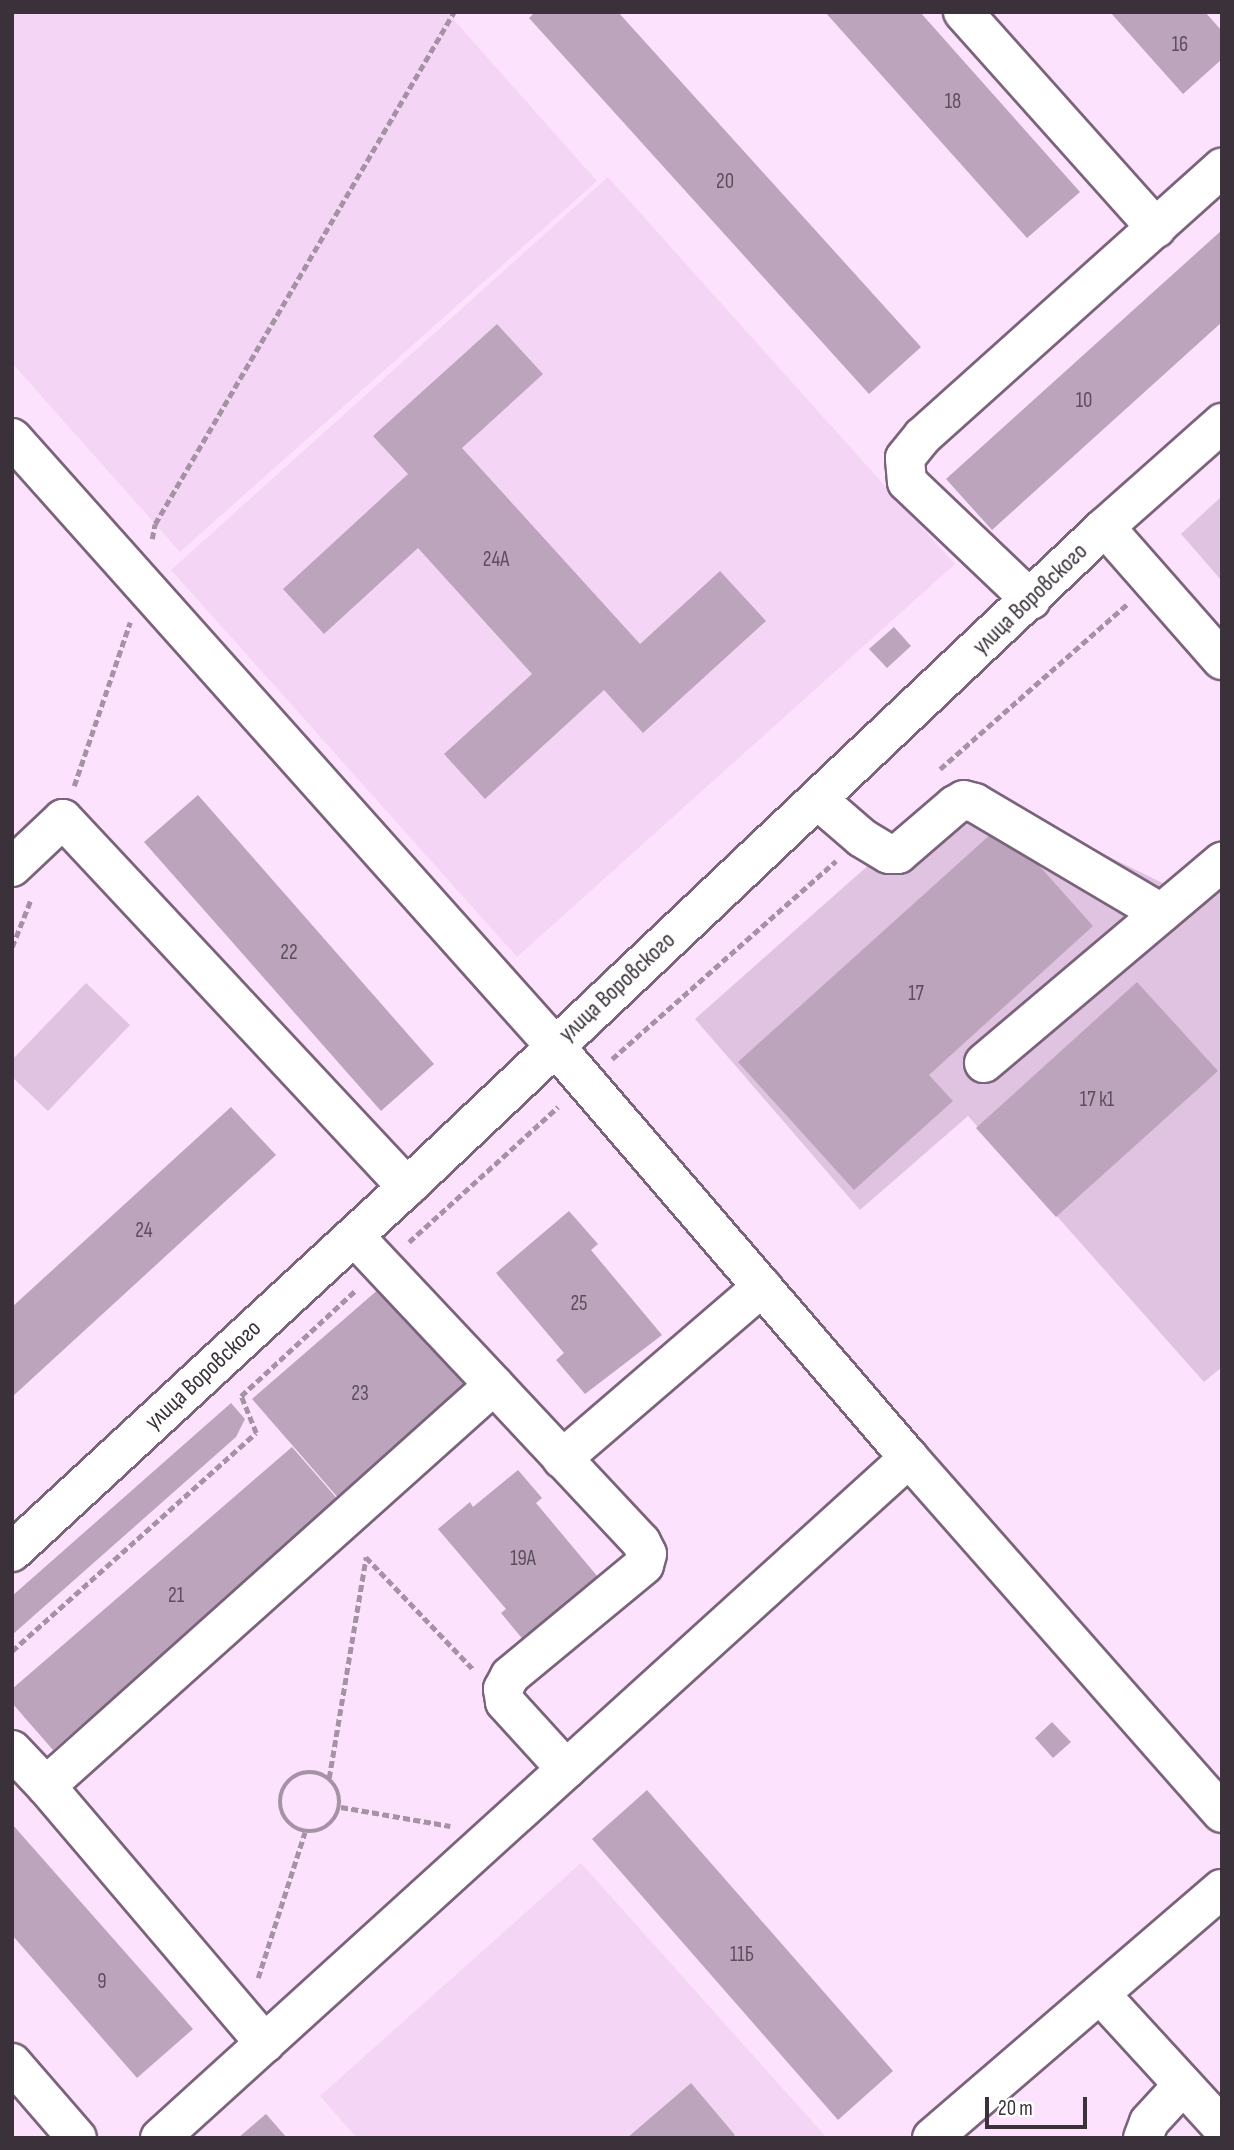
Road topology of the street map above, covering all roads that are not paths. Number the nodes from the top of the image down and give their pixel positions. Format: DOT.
graph roads {
  1 [pos="962,12"];
  2 [pos="1222,168"];
  3 [pos="1156,229"];
  4 [pos="1222,423"];
  5 [pos="12,438"];
  6 [pos="1105,527"];
  7 [pos="1031,600"];
  8 [pos="1222,660"];
  9 [pos="818,800"];
  10 [pos="1222,862"];
  11 [pos="22,881"];
  12 [pos="1161,913"];
  13 [pos="554,1045"];
  14 [pos="984,1063"];
  15 [pos="407,1187"];
  16 [pos="354,1236"];
  17 [pos="762,1287"];
  18 [pos="494,1385"];
  19 [pos="909,1458"];
  20 [pos="562,1459"];
  21 [pos="12,1552"];
  22 [pos="12,1750"];
  23 [pos="566,1769"];
  24 [pos="46,1786"];
  25 [pos="1222,1813"];
  26 [pos="1222,1889"];
  27 [pos="1100,1994"];
  28 [pos="255,2031"];
  29 [pos="12,2063"];
  30 [pos="1183,2085"];
  31 [pos="1222,2127"];
  32 [pos="77,2138"];
  33 [pos="160,2138"];
  34 [pos="932,2138"];
  35 [pos="1143,2138"];
  1 -- 3 [label="street"];
  2 -- 3 [label="street"];
  3 -- 7 [label="street"];
  4 -- 6 [label="street, улица Воровского"];
  5 -- 13 [label="street"];
  6 -- 7 [label="street, улица Воровского"];
  6 -- 8 [label="street"];
  7 -- 9 [label="street, улица Воровского"];
  9 -- 12 [label="street"];
  9 -- 13 [label="street, улица Воровского"];
  10 -- 12 [label="street"];
  11 -- 15 [label="street"];
  12 -- 14 [label="street"];
  13 -- 15 [label="street, улица Воровского"];
  13 -- 17 [label="street"];
  15 -- 16 [label="street, улица Воровского"];
  16 -- 18 [label="street"];
  16 -- 21 [label="street, улица Воровского"];
  17 -- 19 [label="street"];
  17 -- 20 [label="street"];
  18 -- 20 [label="street"];
  18 -- 24 [label="street"];
  19 -- 23 [label="street"];
  19 -- 25 [label="street"];
  20 -- 23 [label="street"];
  22 -- 24 [label="street"];
  23 -- 28 [label="street"];
  24 -- 28 [label="street"];
  26 -- 27 [label="street"];
  27 -- 30 [label="street"];
  27 -- 34 [label="street"];
  28 -- 33 [label="street"];
  29 -- 32 [label="street"];
  30 -- 31 [label="street"];
  30 -- 35 [label="street"];
}
